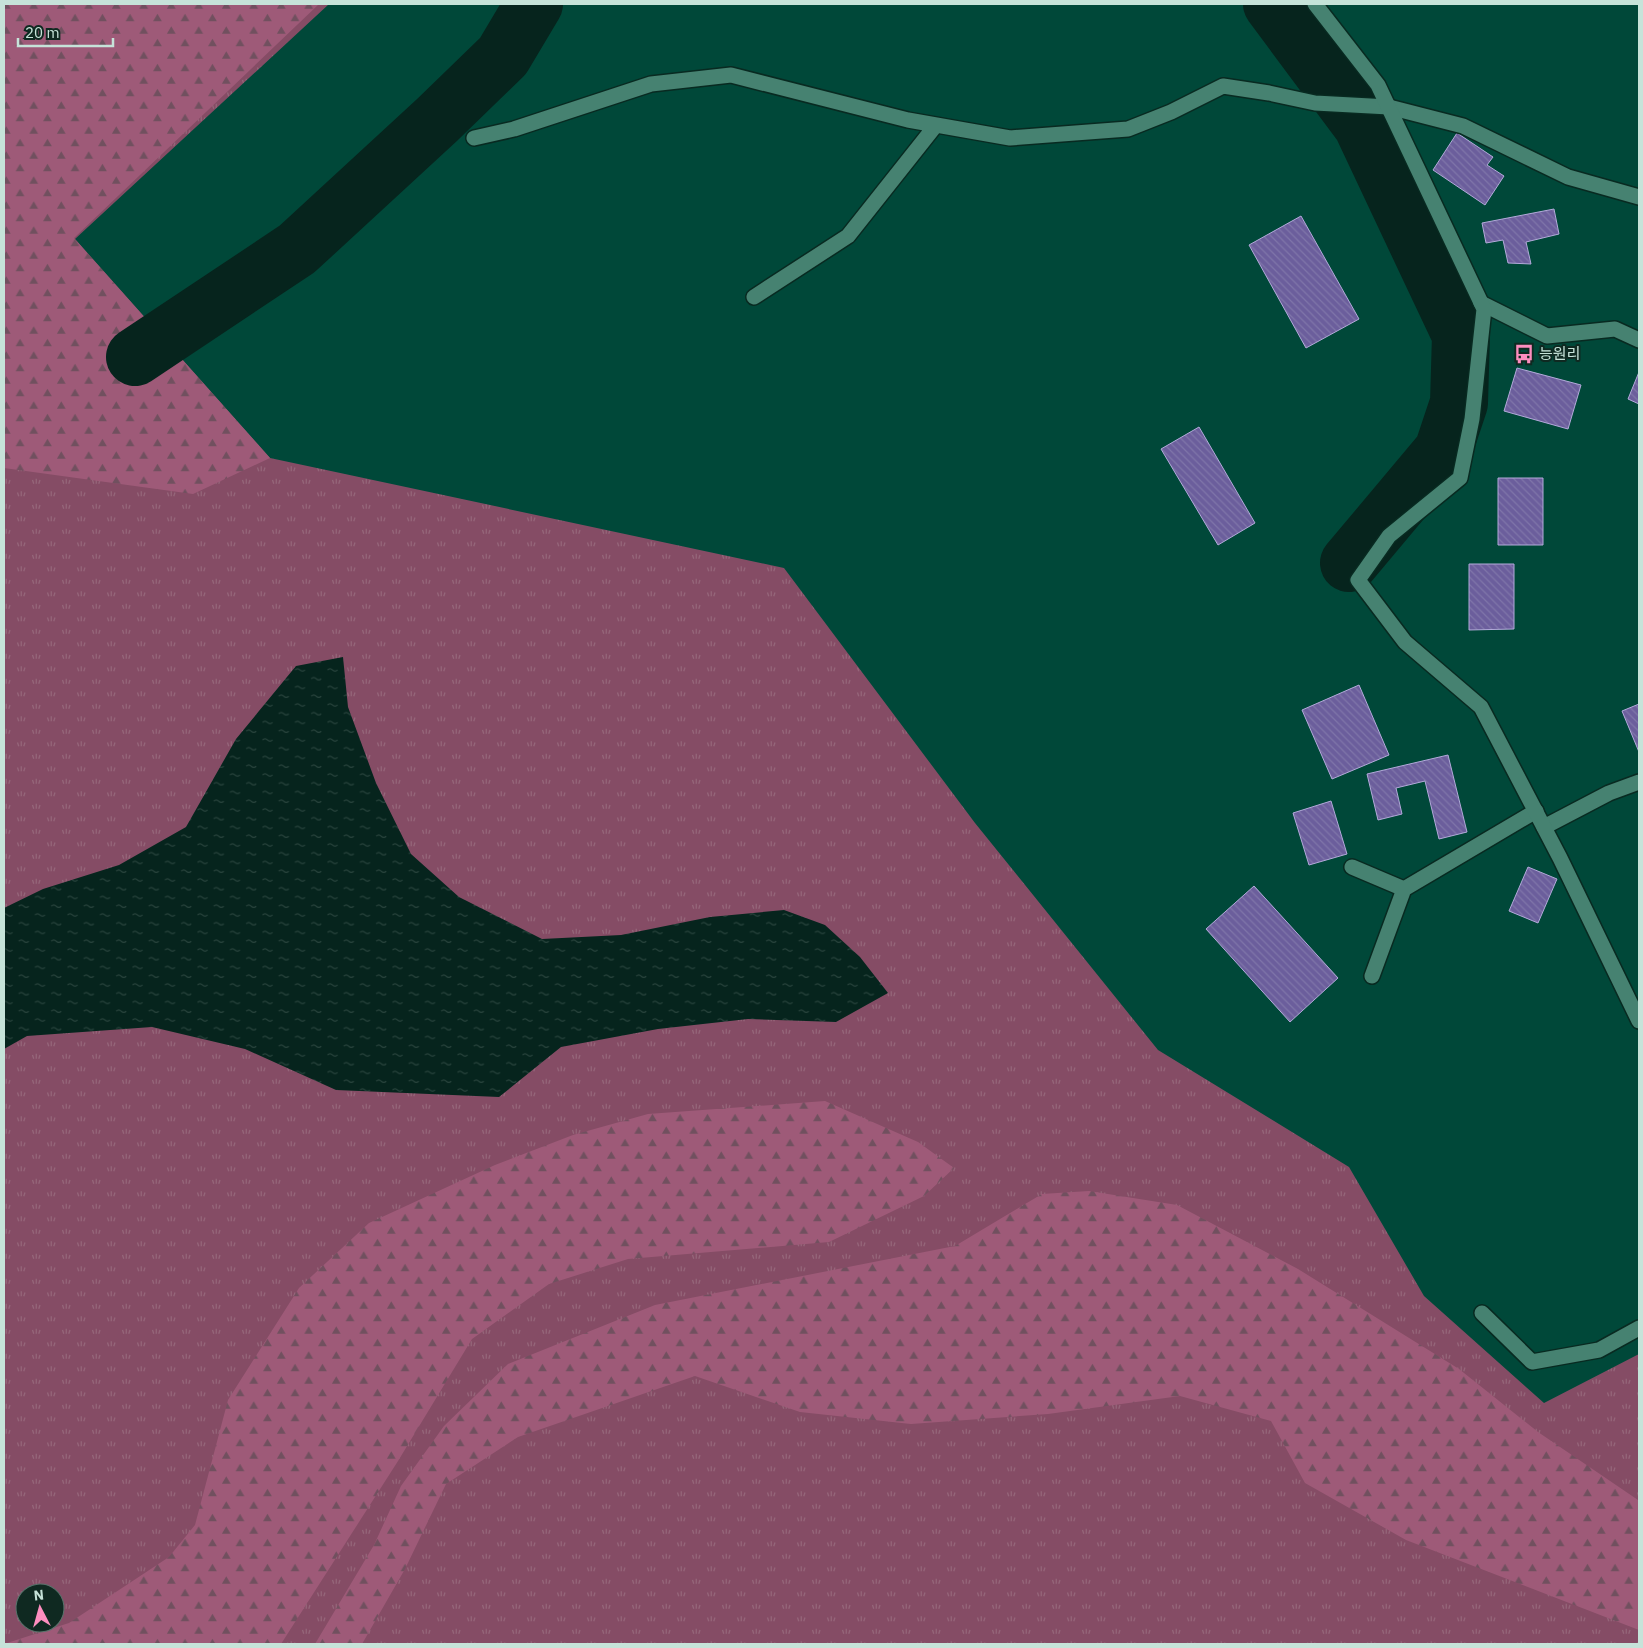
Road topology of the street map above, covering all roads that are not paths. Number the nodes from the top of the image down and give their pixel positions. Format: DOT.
graph roads {
  1 [pos="1315,4"];
  2 [pos="1389,107"];
  3 [pos="936,124"];
  4 [pos="474,138"];
  5 [pos="1639,197"];
  6 [pos="754,297"];
  7 [pos="1481,303"];
  8 [pos="1639,340"];
  9 [pos="1639,782"];
  10 [pos="1536,811"];
  11 [pos="1544,827"];
  12 [pos="1352,867"];
  13 [pos="1404,889"];
  14 [pos="1372,976"];
  15 [pos="1639,1021"];
  16 [pos="1482,1313"];
  17 [pos="1639,1328"];
  1 -- 2 [label="street"];
  2 -- 3 [label="street"];
  2 -- 5 [label="street"];
  2 -- 7 [label="street"];
  3 -- 4 [label="street"];
  3 -- 6 [label="street"];
  7 -- 8 [label="street"];
  7 -- 10 [label="street"];
  9 -- 11 [label="street"];
  10 -- 11 [label="street"];
  10 -- 13 [label="street"];
  11 -- 15 [label="street"];
  12 -- 13 [label="street"];
  13 -- 14 [label="street"];
  16 -- 17 [label="street"];
}
